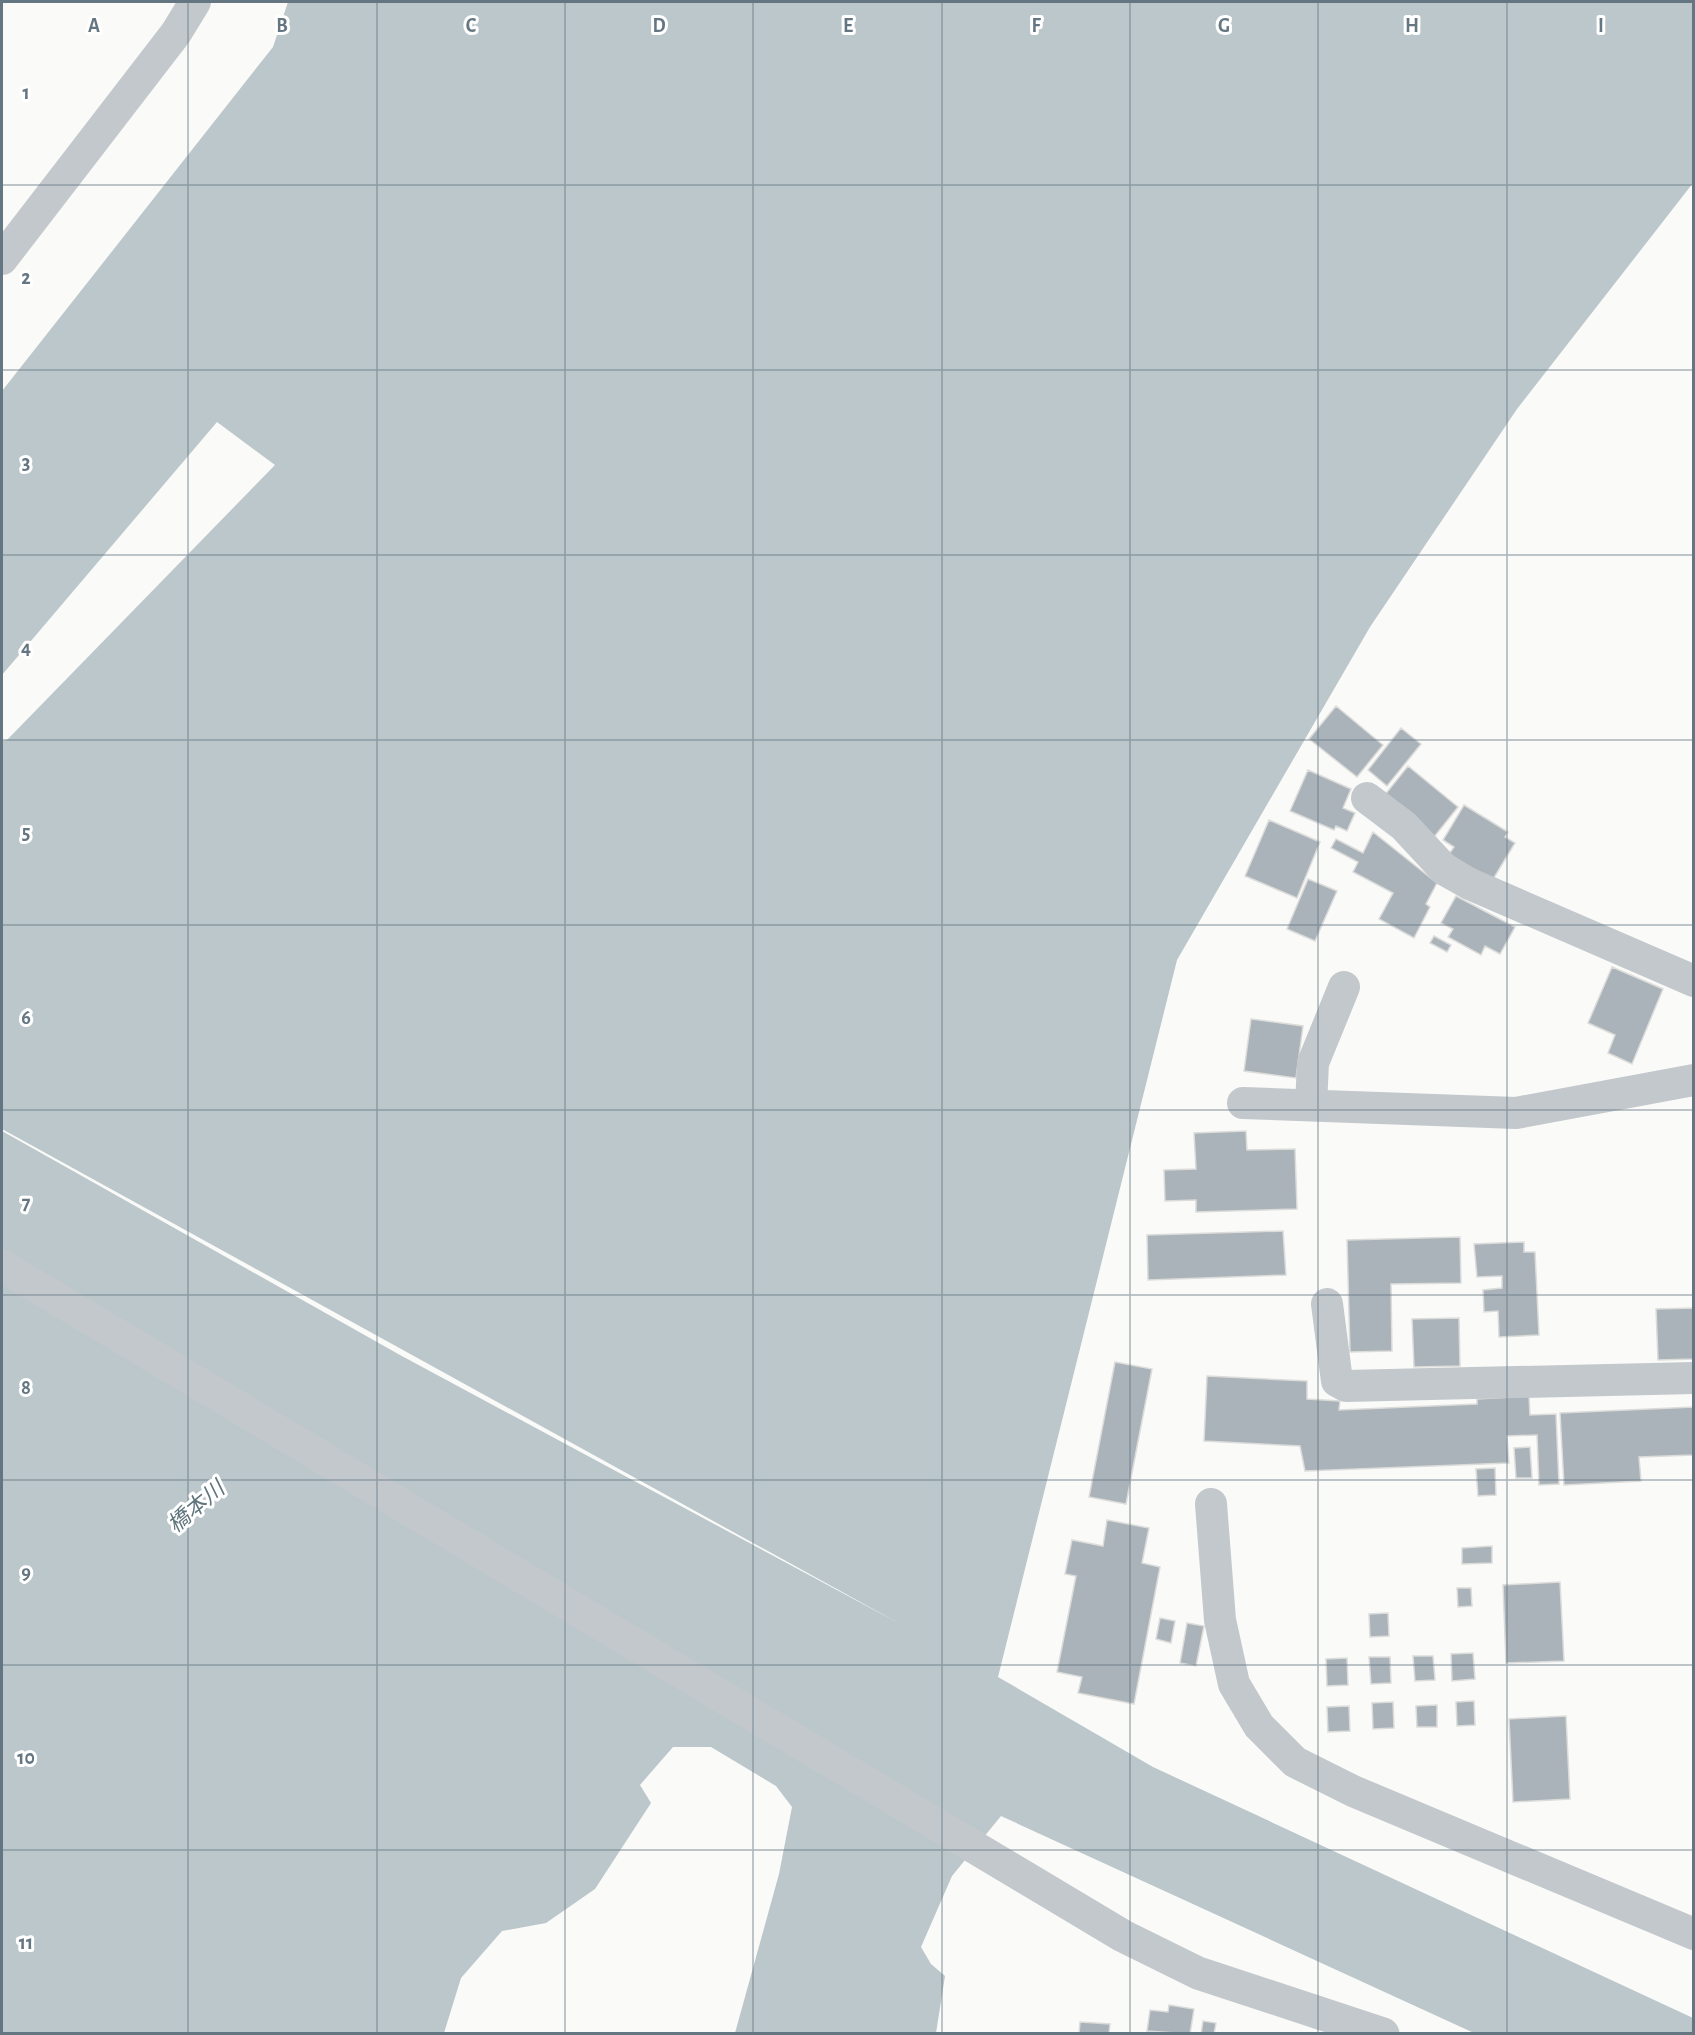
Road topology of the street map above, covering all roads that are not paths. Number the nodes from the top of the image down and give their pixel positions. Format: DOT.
graph roads {
  1 [pos="195,2"];
  2 [pos="2,259"];
  3 [pos="1367,798"];
  4 [pos="1694,981"];
  5 [pos="1344,987"];
  6 [pos="1694,1080"];
  7 [pos="1243,1103"];
  8 [pos="1311,1105"];
  9 [pos="2,1266"];
  10 [pos="1327,1304"];
  11 [pos="1694,1378"];
  12 [pos="1211,1504"];
  13 [pos="1694,1934"];
  14 [pos="1383,2034"];
  1 -- 2 [label="street"];
  3 -- 4 [label="street"];
  5 -- 8 [label="street"];
  6 -- 8 [label="street"];
  7 -- 8 [label="street"];
  9 -- 14 [label="street"];
  10 -- 11 [label="street"];
  12 -- 13 [label="street"];
}
